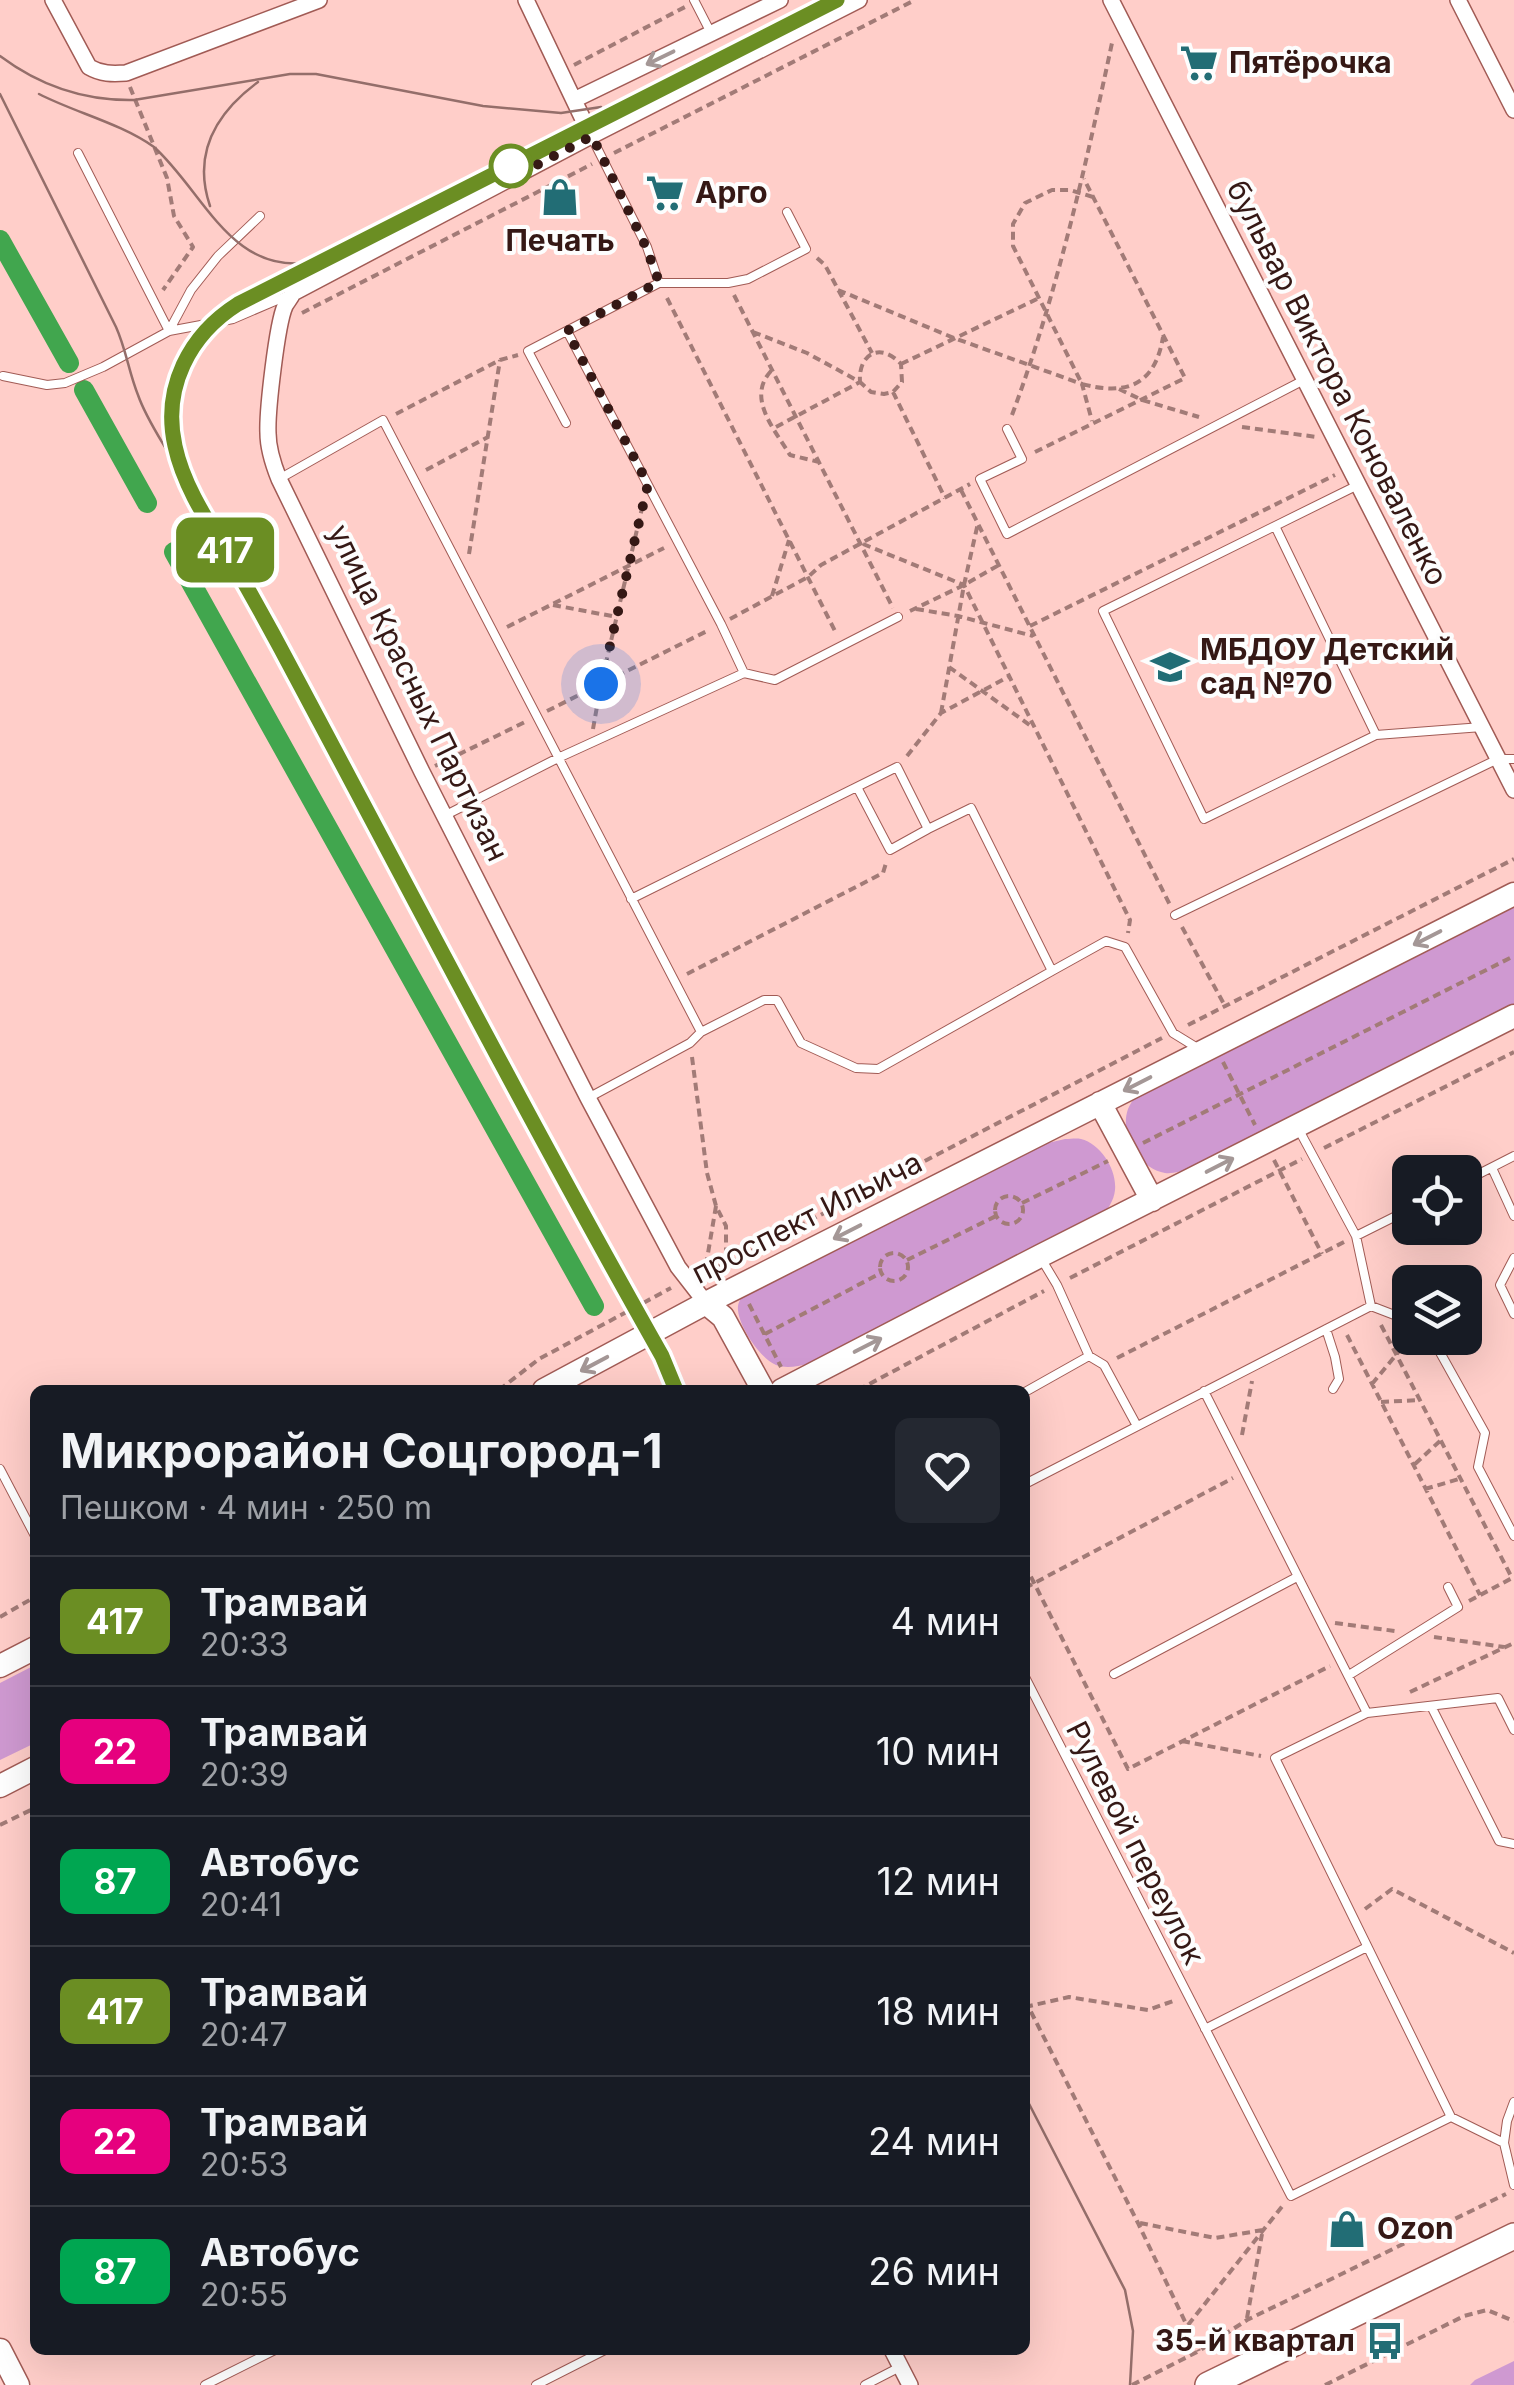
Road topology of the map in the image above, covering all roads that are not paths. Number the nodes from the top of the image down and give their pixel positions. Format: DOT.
graph roads {
  1 [pos="319,0"];
  2 [pos="526,0"];
  3 [pos="780,0"];
  4 [pos="859,0"];
  5 [pos="1111,0"];
  6 [pos="1458,0"];
  7 [pos="57,1"];
  8 [pos="695,1"];
  9 [pos="712,33"];
  10 [pos="574,100"];
  11 [pos="1514,110"];
  12 [pos="592,136"];
  13 [pos="78,153"];
  14 [pos="786,212"];
  15 [pos="260,216"];
  16 [pos="659,282"];
  17 [pos="294,293"];
  18 [pos="169,331"];
  19 [pos="567,331"];
  20 [pos="3,376"];
  21 [pos="1305,380"];
  22 [pos="566,423"];
  23 [pos="1006,428"];
  24 [pos="279,479"];
  25 [pos="1358,485"];
  26 [pos="1274,526"];
  27 [pos="898,617"];
  28 [pos="744,673"];
  29 [pos="1482,727"];
  30 [pos="1376,735"];
  31 [pos="558,758"];
  32 [pos="1506,759"];
  33 [pos="856,787"];
  34 [pos="1514,790"];
  35 [pos="444,816"];
  36 [pos="928,829"];
  37 [pos="1514,894"];
  38 [pos="631,899"];
  39 [pos="1175,915"];
  40 [pos="1052,970"];
  41 [pos="1514,1016"];
  42 [pos="701,1032"];
  43 [pos="1211,1052"];
  44 [pos="588,1098"];
  45 [pos="1100,1103"];
  46 [pos="1297,1126"];
  47 [pos="1514,1156"];
  48 [pos="1492,1168"];
  49 [pos="1482,1174"];
  50 [pos="1152,1200"];
  51 [pos="1514,1216"];
  52 [pos="1392,1218"];
  53 [pos="1356,1236"];
  54 [pos="1040,1256"];
  55 [pos="1514,1258"];
  56 [pos="706,1303"];
  57 [pos="1371,1306"];
  58 [pos="1514,1314"];
  59 [pos="1392,1315"];
  60 [pos="1326,1330"];
  61 [pos="1441,1355"];
  62 [pos="1089,1356"];
  63 [pos="781,1379"];
  64 [pos="807,1384"];
  65 [pos="553,1385"];
  66 [pos="760,1385"];
  67 [pos="1030,1389"];
  68 [pos="1333,1389"];
  69 [pos="1204,1391"];
  70 [pos="1136,1426"];
  71 [pos="0,1469"];
  72 [pos="1030,1481"];
  73 [pos="30,1526"];
  74 [pos="1514,1536"];
  75 [pos="1297,1577"];
  76 [pos="1448,1588"];
  77 [pos="30,1651"];
  78 [pos="0,1666"];
  79 [pos="1114,1674"];
  80 [pos="1349,1675"];
  81 [pos="1030,1688"];
  82 [pos="1431,1706"];
  83 [pos="1367,1713"];
  84 [pos="1514,1730"];
  85 [pos="30,1771"];
  86 [pos="0,1786"];
  87 [pos="1514,1844"];
  88 [pos="1367,1947"];
  89 [pos="1205,2028"];
  90 [pos="1514,2102"];
  91 [pos="1450,2117"];
  92 [pos="1504,2143"];
  93 [pos="1514,2188"];
  94 [pos="1514,2236"];
  95 [pos="0,2350"];
  96 [pos="265,2355"];
  97 [pos="595,2355"];
  98 [pos="894,2355"];
  99 [pos="900,2367"];
  100 [pos="225,2374"];
  101 [pos="14,2384"];
  102 [pos="205,2385"];
  103 [pos="230,2385"];
  104 [pos="536,2385"];
  105 [pos="865,2385"];
  106 [pos="910,2385"];
  107 [pos="1208,2385"];
  1 -- 7 [label="street"];
  2 -- 10 [label="street"];
  3 -- 9 [label="street"];
  4 -- 12 [label="street"];
  5 -- 21 [label="street, бульвар Виктора Коноваленко"];
  6 -- 11 [label="street"];
  8 -- 9 [label="lane"];
  9 -- 10 [label="street, one-way"];
  10 -- 12 [label="street"];
  12 -- 16 [label="lane"];
  12 -- 17 [label="street"];
  13 -- 18 [label="lane"];
  14 -- 16 [label="lane"];
  15 -- 18 [label="lane"];
  16 -- 19 [label="lane"];
  17 -- 18 [label="lane"];
  17 -- 24 [label="street, улица Красных Партизан"];
  18 -- 20 [label="lane"];
  19 -- 22 [label="lane"];
  19 -- 28 [label="lane"];
  21 -- 23 [label="lane"];
  21 -- 25 [label="street, бульвар Виктора Коноваленко"];
  24 -- 31 [label="lane"];
  24 -- 35 [label="street, улица Красных Партизан"];
  25 -- 26 [label="lane"];
  25 -- 29 [label="street, бульвар Виктора Коноваленко"];
  26 -- 30 [label="lane"];
  26 -- 30 [label="lane"];
  27 -- 28 [label="lane"];
  28 -- 31 [label="lane"];
  29 -- 30 [label="lane"];
  29 -- 32 [label="street, бульвар Виктора Коноваленко"];
  31 -- 35 [label="lane"];
  31 -- 38 [label="lane"];
  32 -- 34 [label="street, бульвар Виктора Коноваленко"];
  32 -- 39 [label="lane"];
  33 -- 36 [label="lane"];
  33 -- 36 [label="lane"];
  33 -- 38 [label="lane"];
  35 -- 44 [label="street, улица Красных Партизан"];
  36 -- 40 [label="lane"];
  37 -- 43 [label="street, проспект Ильича, one-way"];
  38 -- 42 [label="lane"];
  40 -- 42 [label="lane"];
  40 -- 43 [label="lane"];
  41 -- 46 [label="street"];
  42 -- 44 [label="lane"];
  43 -- 45 [label="street, проспект Ильича, one-way"];
  44 -- 56 [label="street, улица Красных Партизан"];
  45 -- 50 [label="street"];
  45 -- 56 [label="street, проспект Ильича, one-way"];
  50 -- 46 [label="street, one-way"];
  46 -- 53 [label="lane"];
  47 -- 48 [label="lane"];
  48 -- 49 [label="lane"];
  48 -- 51 [label="lane"];
  50 -- 54 [label="street"];
  52 -- 53 [label="lane"];
  53 -- 57 [label="lane"];
  54 -- 62 [label="lane"];
  64 -- 54 [label="street, one-way"];
  55 -- 58 [label="lane"];
  56 -- 65 [label="street, проспект Ильича, one-way"];
  56 -- 66 [label="street, улица Красных Партизан"];
  57 -- 59 [label="lane"];
  57 -- 60 [label="lane"];
  60 -- 68 [label="lane"];
  60 -- 69 [label="lane"];
  61 -- 74 [label="lane"];
  62 -- 67 [label="lane"];
  62 -- 70 [label="lane"];
  63 -- 64 [label="street"];
  69 -- 70 [label="lane"];
  69 -- 75 [label="lane"];
  70 -- 72 [label="lane"];
  71 -- 73 [label="lane"];
  75 -- 79 [label="lane"];
  75 -- 80 [label="lane"];
  76 -- 80 [label="lane"];
  77 -- 78 [label="street"];
  80 -- 83 [label="lane"];
  81 -- 89 [label="lane, Рулевой переулок"];
  82 -- 83 [label="lane"];
  82 -- 84 [label="lane"];
  82 -- 87 [label="lane"];
  83 -- 88 [label="lane"];
  85 -- 86 [label="street"];
  88 -- 89 [label="lane"];
  88 -- 91 [label="lane"];
  89 -- 91 [label="lane, Рулевой переулок"];
  90 -- 92 [label="lane"];
  91 -- 92 [label="lane"];
  92 -- 93 [label="lane"];
  94 -- 107 [label="main road"];
  95 -- 101 [label="street"];
  96 -- 100 [label="lane"];
  97 -- 104 [label="lane"];
  98 -- 99 [label="street"];
  99 -- 105 [label="lane"];
  99 -- 106 [label="street"];
  100 -- 102 [label="lane"];
  100 -- 103 [label="lane"];
}
